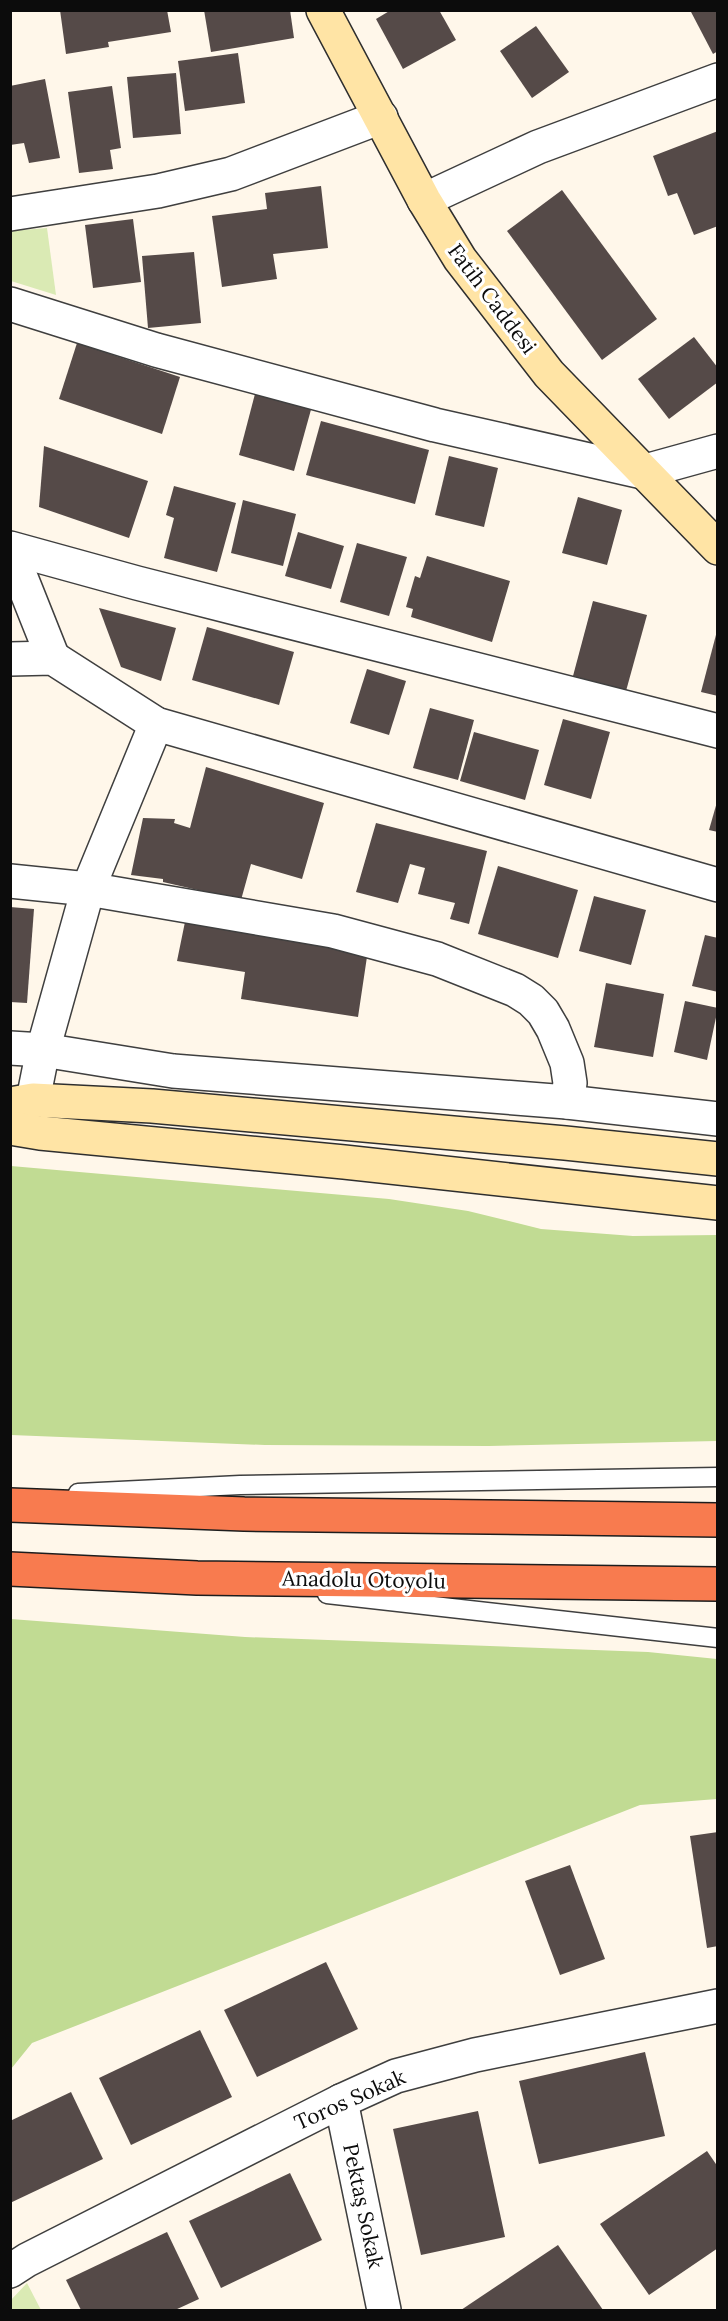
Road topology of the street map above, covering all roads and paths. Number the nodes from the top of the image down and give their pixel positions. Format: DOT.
graph roads {
  1 [pos="323,10"];
  2 [pos="717,80"];
  3 [pos="381,117"];
  4 [pos="424,200"];
  5 [pos="10,214"];
  6 [pos="10,304"];
  7 [pos="717,451"];
  8 [pos="642,472"];
  9 [pos="717,548"];
  10 [pos="10,549"];
  11 [pos="53,658"];
  12 [pos="10,659"];
  13 [pos="156,724"];
  14 [pos="717,731"];
  15 [pos="10,881"];
  16 [pos="717,885"];
  17 [pos="88,889"];
  18 [pos="10,1048"];
  19 [pos="43,1050"];
  20 [pos="22,1102"];
  21 [pos="567,1102"];
  22 [pos="717,1119"];
  23 [pos="10,1128"];
  24 [pos="717,1159"];
  25 [pos="717,1203"];
  26 [pos="717,1477"];
  27 [pos="10,1497"];
  28 [pos="10,1505"];
  29 [pos="717,1520"];
  30 [pos="10,1569"];
  31 [pos="197,1578"];
  32 [pos="717,1584"];
  33 [pos="717,1638"];
  34 [pos="717,2006"];
  35 [pos="341,2101"];
  36 [pos="10,2271"];
  37 [pos="384,2310"];
  1 -- 3 [label="main road, Fatih Caddesi"];
  2 -- 4 [label="street"];
  3 -- 4 [label="main road, Fatih Caddesi"];
  3 -- 5 [label="street"];
  4 -- 8 [label="main road, Fatih Caddesi"];
  6 -- 8 [label="street"];
  7 -- 8 [label="street"];
  8 -- 9 [label="main road, Fatih Caddesi"];
  10 -- 11 [label="street"];
  10 -- 14 [label="street"];
  11 -- 12 [label="street"];
  11 -- 13 [label="street"];
  13 -- 16 [label="street"];
  13 -- 17 [label="street"];
  15 -- 17 [label="street"];
  17 -- 19 [label="street"];
  17 -- 21 [label="street"];
  18 -- 19 [label="street"];
  19 -- 20 [label="street"];
  19 -- 21 [label="street"];
  20 -- 24 [label="main road"];
  21 -- 22 [label="street"];
  23 -- 25 [label="main road"];
  26 -- 27 [label="lane"];
  28 -- 29 [label="highway"];
  30 -- 31 [label="highway, Anadolu Otoyolu"];
  31 -- 32 [label="highway, Anadolu Otoyolu"];
  31 -- 33 [label="lane"];
  34 -- 35 [label="street, Toros Sokak"];
  35 -- 36 [label="street, Toros Sokak"];
  35 -- 37 [label="street, Pektaş Sokak"];
}
